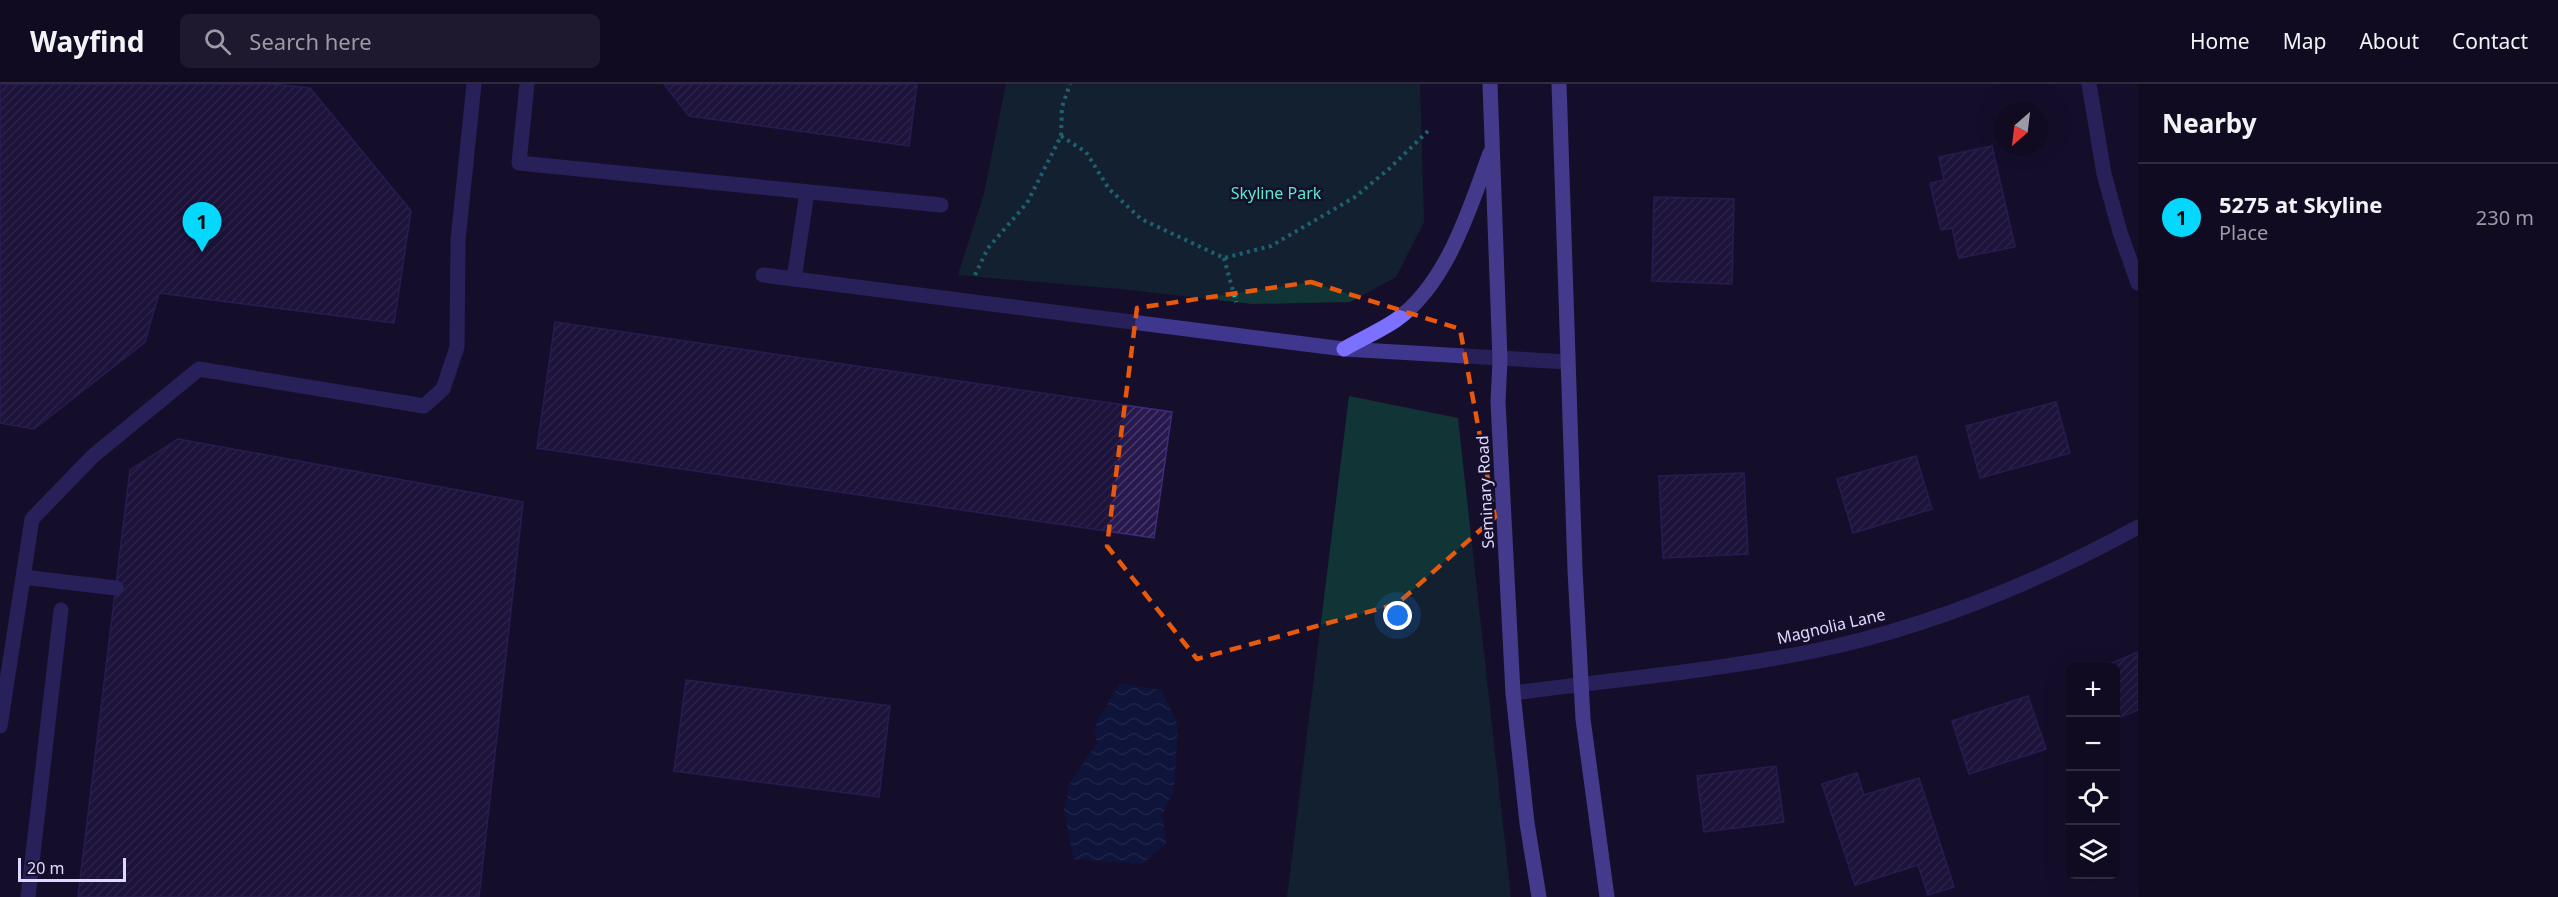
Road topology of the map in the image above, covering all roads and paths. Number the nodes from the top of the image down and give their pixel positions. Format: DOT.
graph roads {
  1 [pos="474,84"];
  2 [pos="527,84"];
  3 [pos="1070,84"];
  4 [pos="1490,84"];
  5 [pos="1559,84"];
  6 [pos="2089,84"];
  7 [pos="1428,131"];
  8 [pos="1061,136"];
  9 [pos="1493,144"];
  10 [pos="807,192"];
  11 [pos="941,205"];
  12 [pos="1224,258"];
  13 [pos="763,275"];
  14 [pos="975,275"];
  15 [pos="794,279"];
  16 [pos="2138,283"];
  17 [pos="1236,302"];
  18 [pos="1344,349"];
  19 [pos="1500,360"];
  20 [pos="1568,362"];
  21 [pos="2138,527"];
  22 [pos="23,577"];
  23 [pos="116,588"];
  24 [pos="61,610"];
  25 [pos="1581,684"];
  26 [pos="1513,693"];
  27 [pos="0,726"];
  28 [pos="28,897"];
  29 [pos="1539,897"];
  30 [pos="1607,897"];
  1 -- 22 [label="street"];
  2 -- 10 [label="street"];
  3 -- 8 [label="path"];
  4 -- 9 [label="main road, Seminary Road"];
  5 -- 20 [label="main road"];
  6 -- 16 [label="street"];
  7 -- 12 [label="path"];
  8 -- 12 [label="path"];
  8 -- 14 [label="path"];
  9 -- 18 [label="main road"];
  9 -- 19 [label="main road, Seminary Road"];
  10 -- 11 [label="street"];
  10 -- 15 [label="street"];
  12 -- 17 [label="path"];
  13 -- 15 [label="street"];
  15 -- 18 [label="street"];
  18 -- 19 [label="street"];
  19 -- 20 [label="street"];
  19 -- 26 [label="main road, Seminary Road"];
  20 -- 25 [label="main road"];
  21 -- 25 [label="street, Magnolia Lane"];
  22 -- 23 [label="street"];
  22 -- 27 [label="street"];
  24 -- 28 [label="street"];
  25 -- 26 [label="street, Magnolia Lane"];
  25 -- 30 [label="main road"];
  26 -- 29 [label="main road, Seminary Road"];
}
